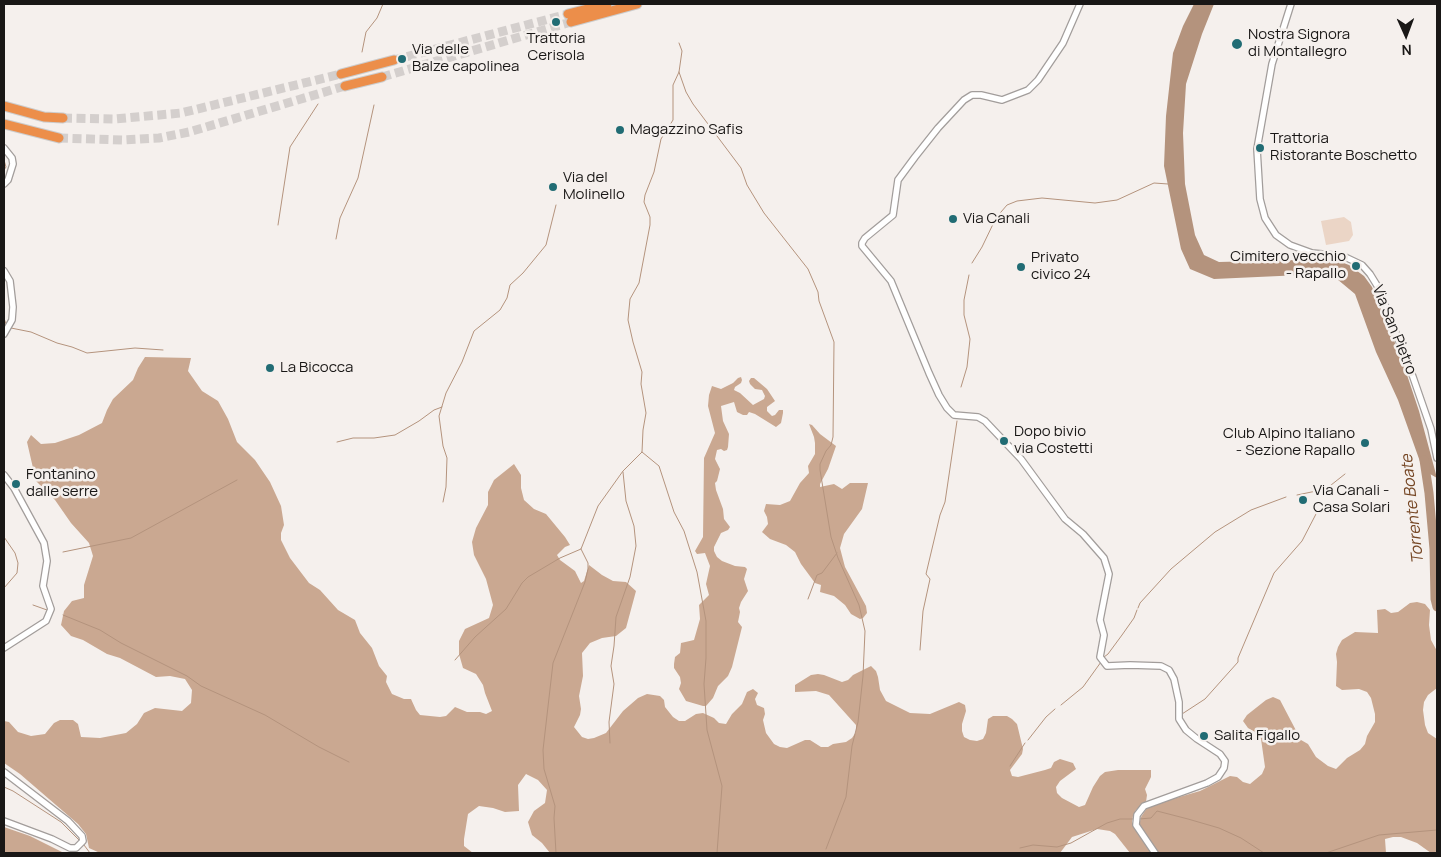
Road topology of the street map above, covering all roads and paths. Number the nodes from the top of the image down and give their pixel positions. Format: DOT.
graph roads {
  1 [pos="607,4"];
  2 [pos="637,4"];
  3 [pos="1080,4"];
  4 [pos="1291,4"];
  5 [pos="394,60"];
  6 [pos="342,74"];
  7 [pos="382,77"];
  8 [pos="345,86"];
  9 [pos="4,106"];
  10 [pos="62,118"];
  11 [pos="4,124"];
  12 [pos="59,138"];
  13 [pos="4,148"];
  14 [pos="4,184"];
  15 [pos="4,271"];
  16 [pos="4,334"];
  17 [pos="1437,458"];
  18 [pos="4,475"];
  19 [pos="4,648"];
  20 [pos="4,772"];
  21 [pos="4,821"];
  22 [pos="1155,853"];
  1 -- 2 [label="highway"];
  3 -- 22 [label="street"];
  4 -- 17 [label="street, Via San Pietro"];
  5 -- 6 [label="highway"];
  7 -- 8 [label="highway"];
  9 -- 10 [label="highway"];
  11 -- 12 [label="highway"];
  13 -- 14 [label="street"];
  15 -- 16 [label="street"];
  18 -- 19 [label="street"];
  20 -- 21 [label="street"];
}
